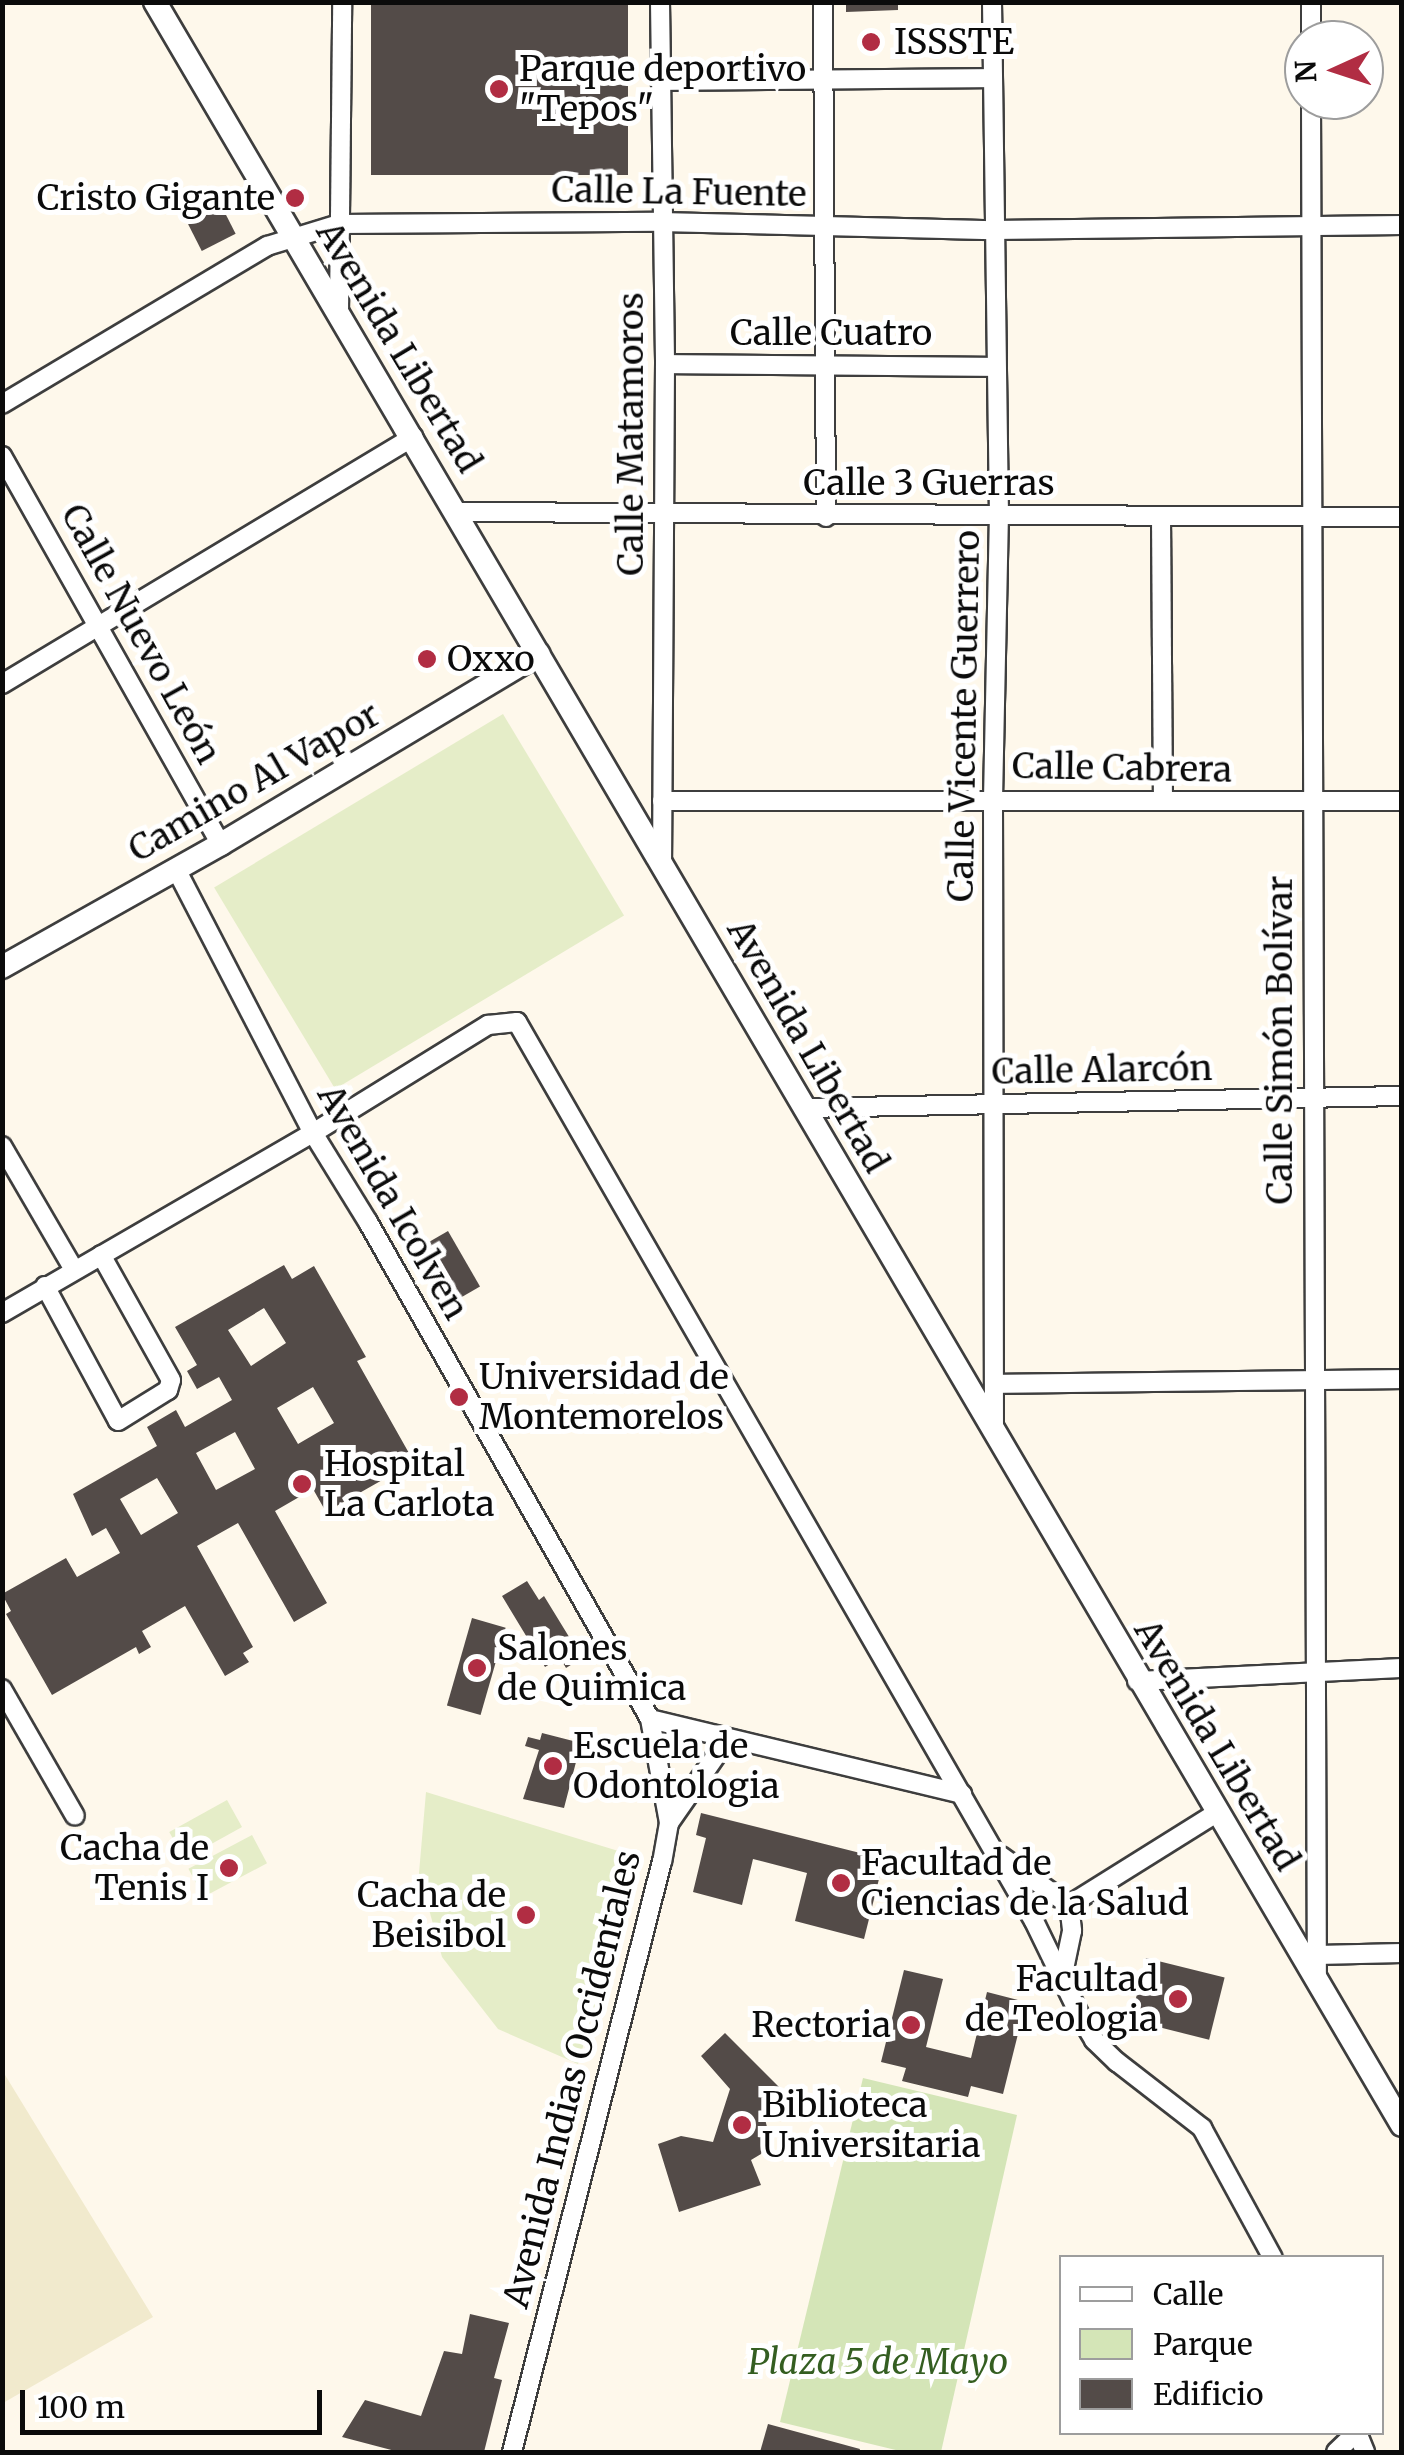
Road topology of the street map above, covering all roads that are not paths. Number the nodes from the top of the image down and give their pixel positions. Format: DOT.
graph roads {
  1 [pos="154,2"];
  2 [pos="342,2"];
  3 [pos="660,2"];
  4 [pos="823,2"];
  5 [pos="992,2"];
  6 [pos="993,78"];
  7 [pos="660,81"];
  8 [pos="824,81"];
  9 [pos="1311,120"];
  10 [pos="660,222"];
  11 [pos="338,224"];
  12 [pos="1402,225"];
  13 [pos="826,226"];
  14 [pos="1311,226"];
  15 [pos="993,230"];
  16 [pos="290,235"];
  17 [pos="340,312"];
  18 [pos="665,364"];
  19 [pos="825,366"];
  20 [pos="996,367"];
  21 [pos="2,404"];
  22 [pos="413,437"];
  23 [pos="2,456"];
  24 [pos="457,512"];
  25 [pos="999,512"];
  26 [pos="666,514"];
  27 [pos="1160,516"];
  28 [pos="826,517"];
  29 [pos="1310,517"];
  30 [pos="1402,517"];
  31 [pos="102,628"];
  32 [pos="540,654"];
  33 [pos="2,684"];
  34 [pos="993,799"];
  35 [pos="662,801"];
  36 [pos="1402,801"];
  37 [pos="1163,802"];
  38 [pos="1312,802"];
  39 [pos="222,844"];
  40 [pos="662,864"];
  41 [pos="176,869"];
  42 [pos="2,968"];
  43 [pos="1402,1096"];
  44 [pos="1311,1099"];
  45 [pos="996,1104"];
  46 [pos="803,1108"];
  47 [pos="312,1133"];
  48 [pos="2,1146"];
  49 [pos="100,1255"];
  50 [pos="73,1268"];
  51 [pos="45,1286"];
  52 [pos="2,1312"];
  53 [pos="1402,1379"];
  54 [pos="1314,1380"];
  55 [pos="995,1384"];
  56 [pos="994,1430"];
  57 [pos="1402,1668"];
  58 [pos="1314,1672"];
  59 [pos="1137,1681"];
  60 [pos="2,1689"];
  61 [pos="650,1720"];
  62 [pos="727,1740"];
  63 [pos="962,1794"];
  64 [pos="1216,1813"];
  65 [pos="74,1816"];
  66 [pos="669,1823"];
  67 [pos="992,1850"];
  68 [pos="1062,1899"];
  69 [pos="1036,1925"];
  70 [pos="1072,1930"];
  71 [pos="1402,1953"];
  72 [pos="1317,1955"];
  73 [pos="1062,1978"];
  74 [pos="1317,1979"];
  75 [pos="1402,2126"];
  76 [pos="1271,2255"];
  77 [pos="512,2452"];
  1 -- 16 [label="street, Avenida Libertad"];
  2 -- 11 [label="street"];
  3 -- 7 [label="street, Calle Matamoros"];
  4 -- 8 [label="street"];
  5 -- 6 [label="street, Calle Vicente Guerrero"];
  6 -- 8 [label="street"];
  6 -- 15 [label="street, Calle Vicente Guerrero"];
  7 -- 8 [label="street"];
  7 -- 10 [label="street, Calle Matamoros"];
  8 -- 13 [label="street"];
  9 -- 14 [label="street, Calle Simón Bolívar"];
  10 -- 11 [label="street, Calle La Fuente"];
  10 -- 13 [label="street, Calle La Fuente"];
  10 -- 18 [label="street, Calle Matamoros"];
  11 -- 16 [label="street, Calle La Fuente"];
  11 -- 17 [label="street"];
  12 -- 14 [label="street, Calle La Fuente"];
  13 -- 15 [label="street, Calle La Fuente"];
  13 -- 19 [label="street"];
  14 -- 15 [label="street, Calle La Fuente"];
  14 -- 29 [label="street, Calle Simón Bolívar"];
  15 -- 20 [label="street, Calle Vicente Guerrero"];
  16 -- 17 [label="street, Avenida Libertad"];
  16 -- 21 [label="street, Calle La Fuente"];
  17 -- 22 [label="street, Avenida Libertad"];
  18 -- 19 [label="street, Calle Cuatro"];
  18 -- 26 [label="street, Calle Matamoros"];
  19 -- 20 [label="street, Calle Cuatro"];
  19 -- 28 [label="street"];
  20 -- 25 [label="street, Calle Vicente Guerrero"];
  22 -- 24 [label="street, Avenida Libertad"];
  22 -- 31 [label="street"];
  23 -- 31 [label="street, Calle Nuevo León"];
  24 -- 26 [label="street, Calle 3 Guerras"];
  24 -- 32 [label="street, Avenida Libertad"];
  25 -- 27 [label="street, Calle 3 Guerras"];
  25 -- 28 [label="street, Calle 3 Guerras"];
  25 -- 34 [label="street, Calle Vicente Guerrero"];
  26 -- 28 [label="street, Calle 3 Guerras"];
  26 -- 35 [label="street, Calle Matamoros"];
  27 -- 29 [label="street, Calle 3 Guerras"];
  27 -- 37 [label="street"];
  29 -- 30 [label="street, Calle 3 Guerras"];
  29 -- 38 [label="street, Calle Simón Bolívar"];
  31 -- 33 [label="street"];
  31 -- 39 [label="street, Calle Nuevo León"];
  32 -- 39 [label="street, Camino Al Vapor"];
  32 -- 40 [label="street, Avenida Libertad"];
  34 -- 35 [label="street, Calle Cabrera"];
  34 -- 37 [label="street, Calle Cabrera"];
  34 -- 45 [label="street, Calle Vicente Guerrero"];
  35 -- 40 [label="street, Calle Matamoros"];
  36 -- 38 [label="street, Calle Cabrera"];
  37 -- 38 [label="street, Calle Cabrera"];
  38 -- 44 [label="street, Calle Simón Bolívar"];
  39 -- 41 [label="street, Camino Al Vapor"];
  40 -- 46 [label="street, Avenida Libertad"];
  41 -- 42 [label="street, Camino Al Vapor"];
  41 -- 47 [label="street, Avenida Icolven"];
  43 -- 44 [label="street, Calle Alarcón"];
  44 -- 45 [label="street, Calle Alarcón"];
  44 -- 54 [label="street, Calle Simón Bolívar"];
  45 -- 46 [label="street, Calle Alarcón"];
  45 -- 55 [label="street, Calle Vicente Guerrero"];
  46 -- 56 [label="street, Avenida Libertad"];
  47 -- 49 [label="street"];
  47 -- 61 [label="street, Avenida Icolven"];
  47 -- 63 [label="street"];
  48 -- 50 [label="street"];
  49 -- 50 [label="street"];
  49 -- 51 [label="street"];
  50 -- 51 [label="street"];
  51 -- 52 [label="street"];
  53 -- 54 [label="street"];
  54 -- 55 [label="street"];
  54 -- 58 [label="street, Calle Simón Bolívar"];
  55 -- 56 [label="street, Calle Vicente Guerrero"];
  56 -- 59 [label="street, Avenida Libertad"];
  57 -- 58 [label="street"];
  58 -- 59 [label="street"];
  58 -- 72 [label="street, Calle Simón Bolívar"];
  59 -- 64 [label="street, Avenida Libertad"];
  60 -- 65 [label="street"];
  61 -- 62 [label="street"];
  61 -- 66 [label="street, Avenida Indias Occidentales"];
  62 -- 63 [label="street"];
  62 -- 66 [label="street"];
  63 -- 67 [label="street"];
  64 -- 68 [label="street"];
  64 -- 74 [label="street, Avenida Libertad"];
  66 -- 77 [label="street, Avenida Indias Occidentales"];
  67 -- 68 [label="street"];
  67 -- 69 [label="street"];
  68 -- 69 [label="street"];
  68 -- 70 [label="street"];
  69 -- 70 [label="street"];
  69 -- 73 [label="street"];
  70 -- 73 [label="street"];
  71 -- 72 [label="street"];
  72 -- 74 [label="street, Calle Simón Bolívar"];
  73 -- 76 [label="street"];
  74 -- 75 [label="street, Avenida Libertad"];
}
